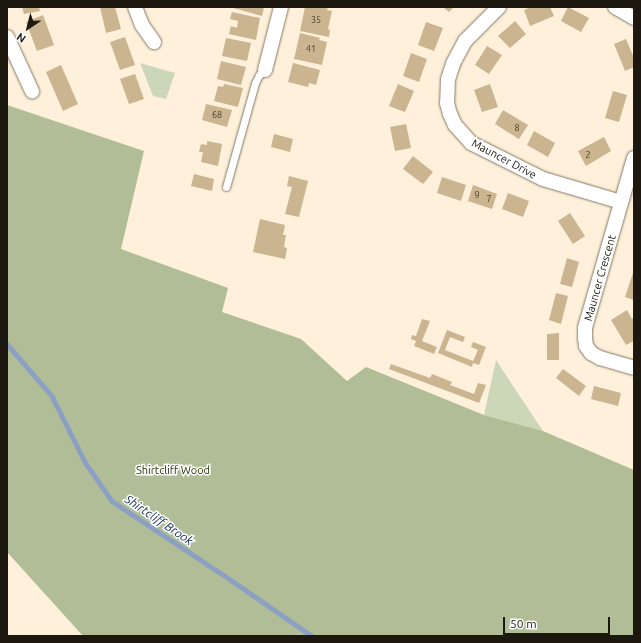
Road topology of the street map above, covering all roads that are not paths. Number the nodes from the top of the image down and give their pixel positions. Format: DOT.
graph roads {
  1 [pos="135,7"];
  2 [pos="282,7"];
  3 [pos="499,7"];
  4 [pos="615,7"];
  5 [pos="634,18"];
  6 [pos="7,37"];
  7 [pos="154,42"];
  8 [pos="265,70"];
  9 [pos="32,91"];
  10 [pos="634,158"];
  11 [pos="226,187"];
  12 [pos="621,202"];
  13 [pos="634,368"];
  1 -- 7 [label="street"];
  2 -- 8 [label="street"];
  3 -- 12 [label="street, Mauncer Drive"];
  4 -- 5 [label="street"];
  6 -- 9 [label="street"];
  8 -- 11 [label="lane"];
  10 -- 12 [label="street, Mauncer Crescent"];
  12 -- 13 [label="street, Mauncer Crescent"];
}
